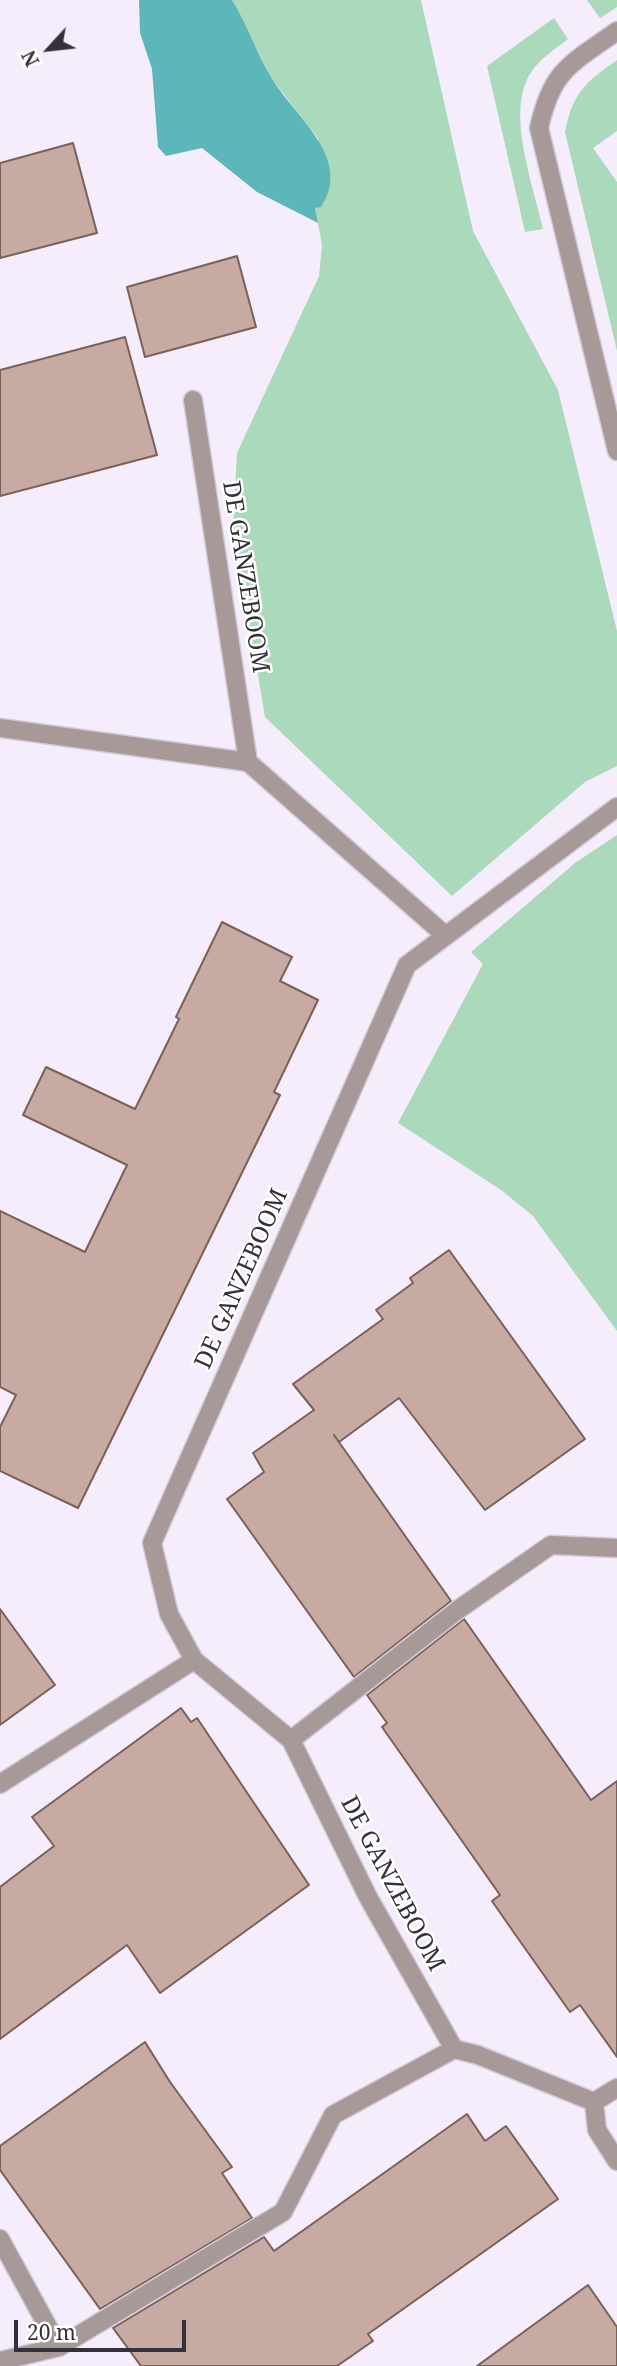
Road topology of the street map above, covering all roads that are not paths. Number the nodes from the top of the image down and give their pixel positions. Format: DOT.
graph roads {
  1 [pos="617,31"];
  2 [pos="193,400"];
  3 [pos="617,452"];
  4 [pos="0,728"];
  5 [pos="248,762"];
  6 [pos="617,807"];
  7 [pos="446,936"];
  8 [pos="617,1548"];
  9 [pos="194,1660"];
  10 [pos="291,1740"];
  11 [pos="0,1784"];
  12 [pos="454,2049"];
  13 [pos="617,2088"];
  14 [pos="594,2102"];
  15 [pos="617,2161"];
  16 [pos="0,2239"];
  17 [pos="59,2347"];
  18 [pos="0,2361"];
  1 -- 3 [label="street"];
  2 -- 5 [label="street, DE GANZEBOOM"];
  4 -- 5 [label="street"];
  5 -- 7 [label="street"];
  6 -- 7 [label="street, DE GANZEBOOM"];
  7 -- 9 [label="street, DE GANZEBOOM"];
  8 -- 10 [label="street"];
  9 -- 10 [label="street, DE GANZEBOOM"];
  9 -- 11 [label="street"];
  10 -- 12 [label="street, DE GANZEBOOM"];
  12 -- 14 [label="street"];
  12 -- 17 [label="street"];
  13 -- 14 [label="street"];
  14 -- 15 [label="street"];
  16 -- 17 [label="street"];
  17 -- 18 [label="street"];
}
